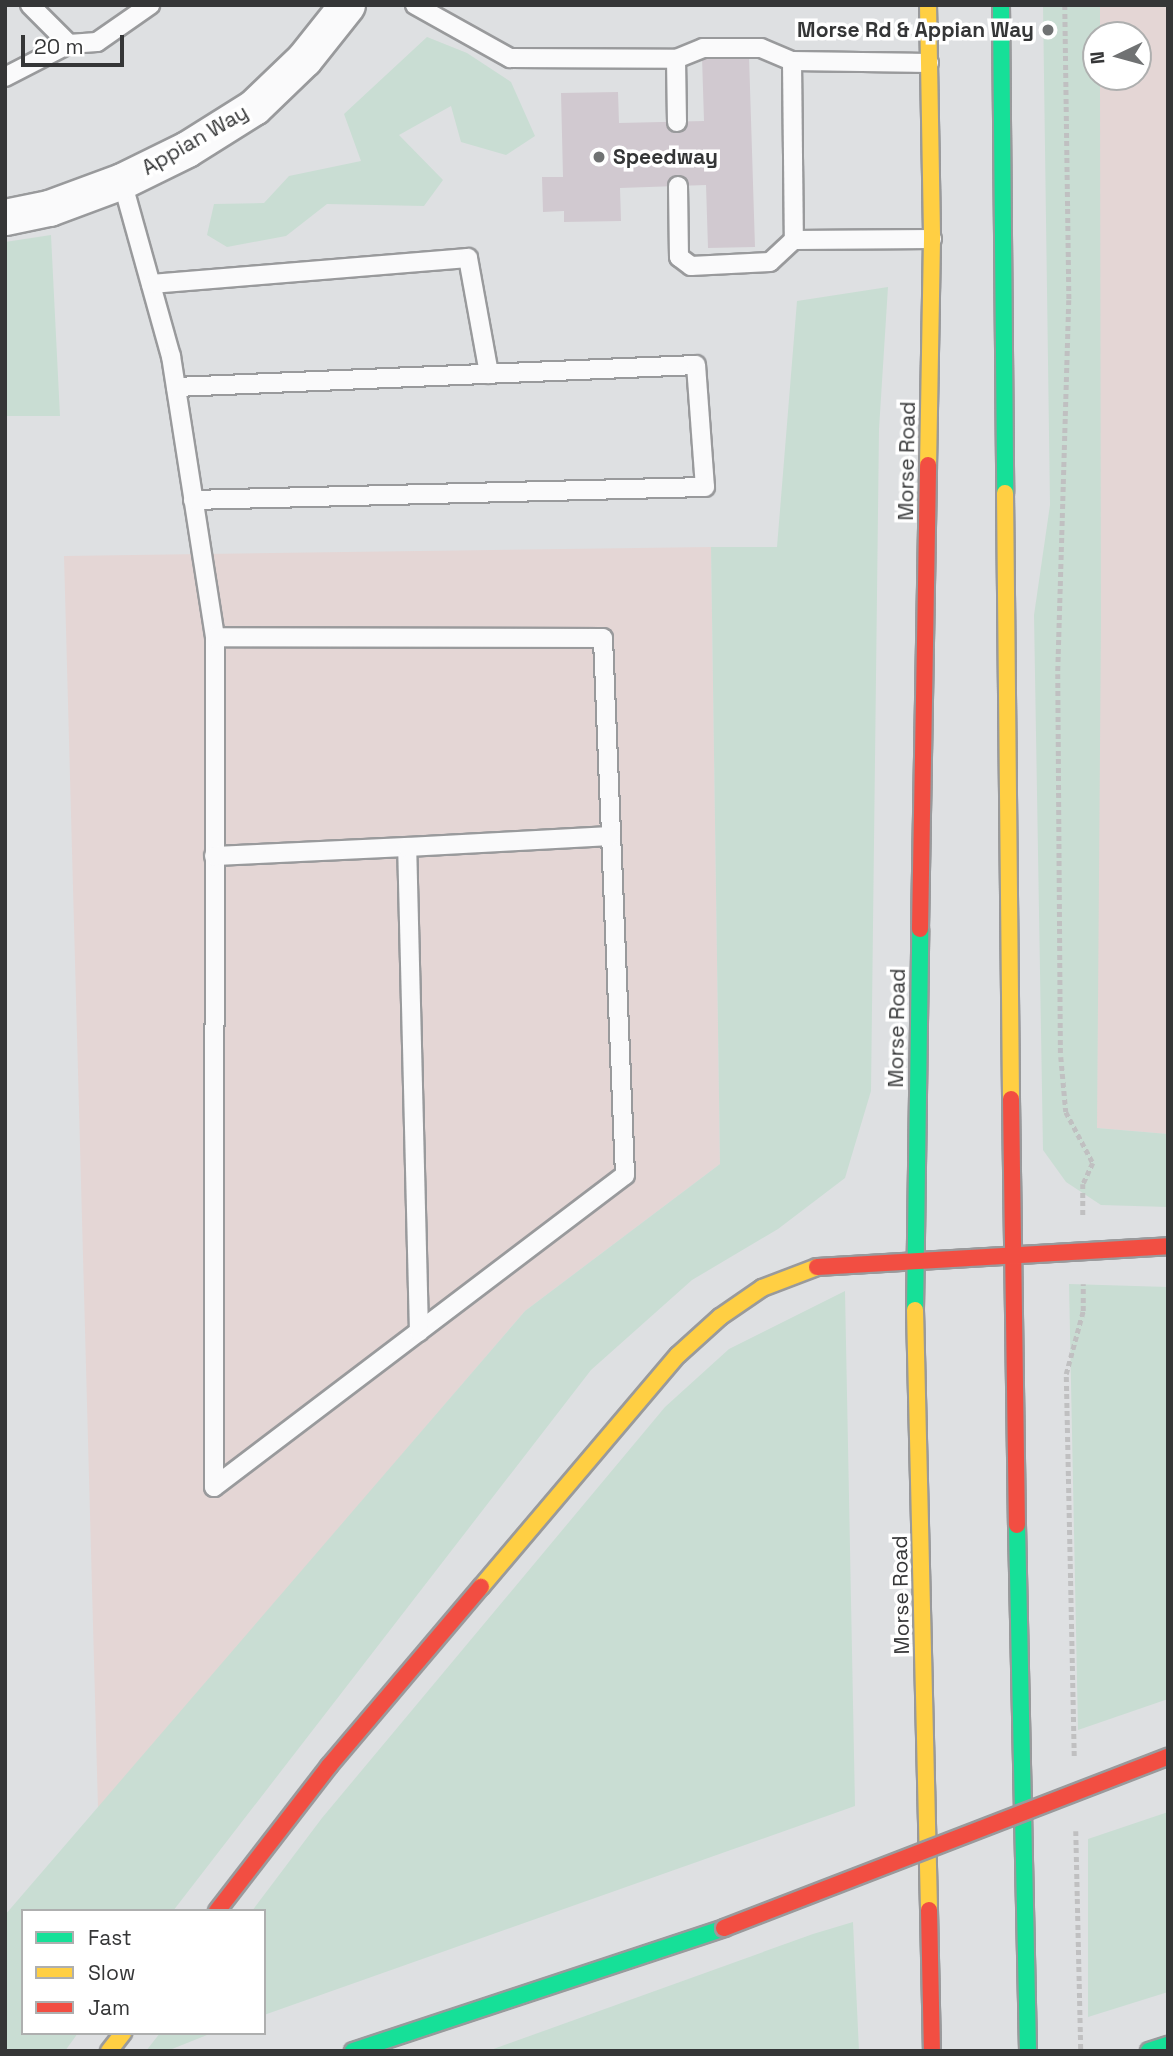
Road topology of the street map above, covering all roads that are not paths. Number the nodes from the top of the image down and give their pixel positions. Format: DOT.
graph roads {
  1 [pos="30,5"];
  2 [pos="150,5"];
  3 [pos="347,5"];
  4 [pos="415,5"];
  5 [pos="928,5"];
  6 [pos="1001,5"];
  7 [pos="69,44"];
  8 [pos="676,59"];
  9 [pos="792,61"];
  10 [pos="929,63"];
  11 [pos="5,76"];
  12 [pos="677,122"];
  13 [pos="122,181"];
  14 [pos="678,186"];
  15 [pos="5,217"];
  16 [pos="932,239"];
  17 [pos="794,240"];
  18 [pos="151,284"];
  19 [pos="489,374"];
  20 [pos="176,387"];
  21 [pos="193,500"];
  22 [pos="215,637"];
  23 [pos="611,836"];
  24 [pos="407,847"];
  25 [pos="214,856"];
  26 [pos="1168,1246"];
  27 [pos="1012,1252"];
  28 [pos="914,1258"];
  29 [pos="418,1332"];
  30 [pos="1168,1756"];
  31 [pos="218,1909"];
  32 [pos="121,2035"];
  33 [pos="1168,2045"];
  34 [pos="109,2051"];
  35 [pos="353,2051"];
  36 [pos="932,2051"];
  37 [pos="1028,2051"];
  38 [pos="1149,2051"];
  1 -- 7 [label="lane"];
  2 -- 7 [label="lane"];
  3 -- 13 [label="street, Appian Way"];
  4 -- 8 [label="lane"];
  5 -- 10 [label="main road, Morse Road"];
  6 -- 27 [label="main road"];
  7 -- 11 [label="lane"];
  8 -- 9 [label="lane"];
  8 -- 12 [label="lane"];
  9 -- 10 [label="lane"];
  9 -- 17 [label="lane"];
  10 -- 16 [label="main road, Morse Road"];
  13 -- 15 [label="street, Appian Way"];
  13 -- 18 [label="lane"];
  14 -- 17 [label="lane"];
  16 -- 17 [label="lane"];
  16 -- 28 [label="main road, Morse Road"];
  18 -- 19 [label="lane"];
  18 -- 20 [label="lane"];
  19 -- 20 [label="lane"];
  19 -- 21 [label="lane"];
  20 -- 21 [label="lane"];
  21 -- 22 [label="lane"];
  22 -- 23 [label="lane"];
  22 -- 25 [label="lane"];
  23 -- 24 [label="lane"];
  23 -- 29 [label="lane"];
  24 -- 25 [label="lane"];
  24 -- 29 [label="lane"];
  25 -- 29 [label="lane"];
  26 -- 27 [label="main road"];
  27 -- 28 [label="main road"];
  27 -- 37 [label="main road"];
  28 -- 31 [label="main road"];
  28 -- 36 [label="main road, Morse Road"];
  30 -- 35 [label="main road, bridge"];
  32 -- 34 [label="main road"];
  33 -- 38 [label="main road"];
}
